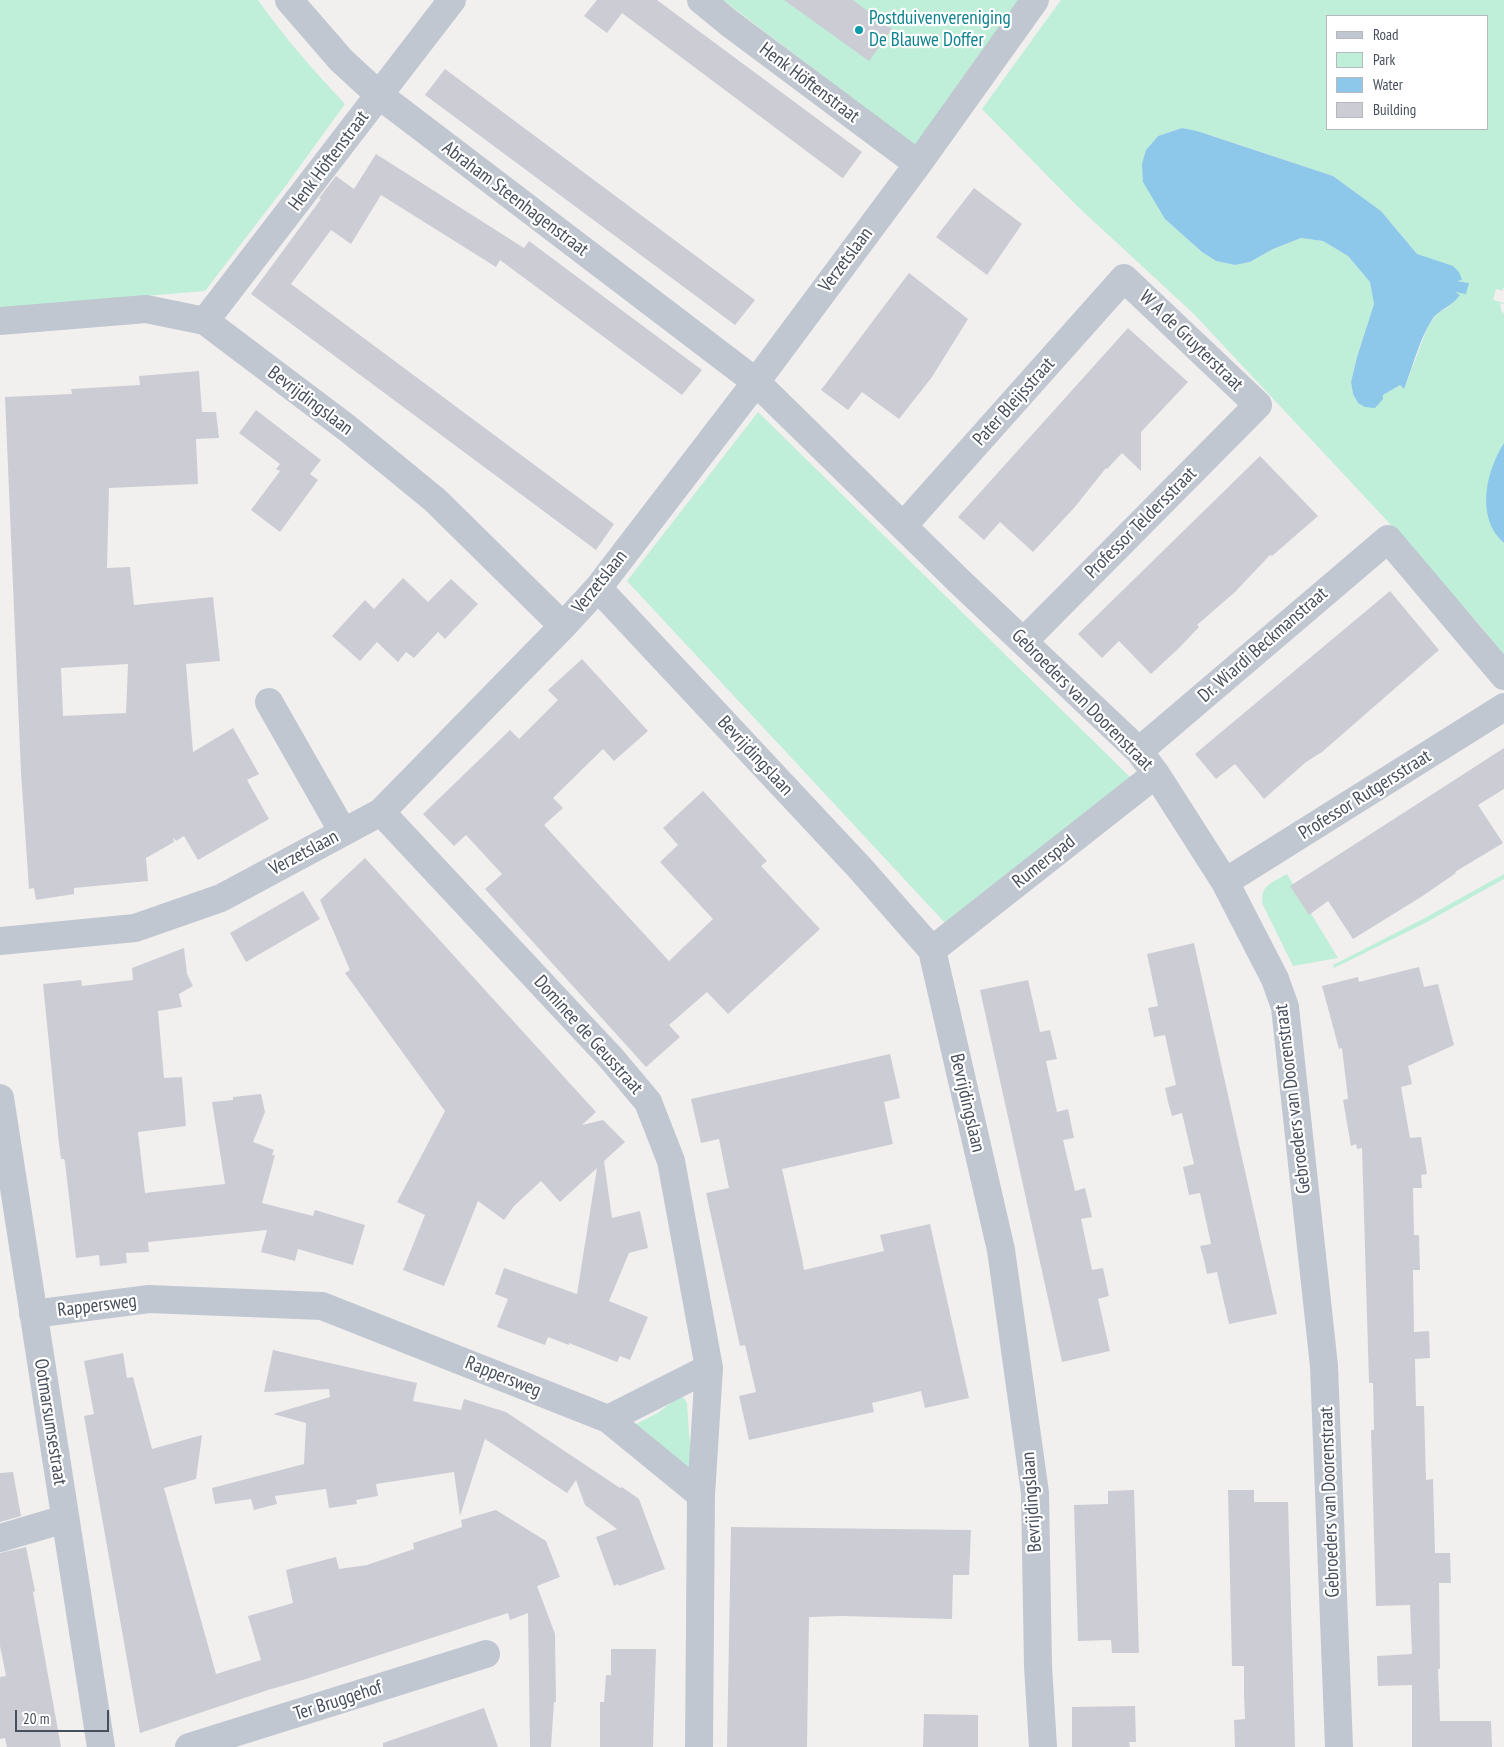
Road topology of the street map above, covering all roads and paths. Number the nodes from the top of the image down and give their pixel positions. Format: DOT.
graph roads {
  1 [pos="289,0"];
  2 [pos="452,0"];
  3 [pos="701,0"];
  4 [pos="1035,0"];
  5 [pos="379,95"];
  6 [pos="918,164"];
  7 [pos="1124,278"];
  8 [pos="0,321"];
  9 [pos="205,321"];
  10 [pos="756,382"];
  11 [pos="1258,405"];
  12 [pos="903,526"];
  13 [pos="598,588"];
  14 [pos="563,626"];
  15 [pos="1024,641"];
  16 [pos="1504,676"];
  17 [pos="269,702"];
  18 [pos="1504,707"];
  19 [pos="1139,752"];
  20 [pos="1156,774"];
  21 [pos="381,812"];
  22 [pos="343,832"];
  23 [pos="1225,882"];
  24 [pos="0,941"];
  25 [pos="932,950"];
  26 [pos="0,1098"];
  27 [pos="32,1314"];
  28 [pos="709,1368"];
  29 [pos="608,1419"];
  30 [pos="701,1495"];
  31 [pos="65,1519"];
  32 [pos="0,1538"];
  33 [pos="486,1654"];
  34 [pos="101,1747"];
  35 [pos="189,1747"];
  36 [pos="700,1747"];
  37 [pos="1043,1747"];
  38 [pos="1339,1747"];
  1 -- 5 [label="street, Abraham Steenhagenstraat"];
  2 -- 5 [label="street, Henk Höftenstraat"];
  3 -- 6 [label="street, Henk Höftenstraat"];
  4 -- 6 [label="street, Verzetslaan"];
  5 -- 9 [label="street, Henk Höftenstraat"];
  5 -- 10 [label="street, Abraham Steenhagenstraat"];
  6 -- 10 [label="street, Verzetslaan"];
  7 -- 11 [label="street, W A de Gruyterstraat"];
  7 -- 12 [label="street, Pater Bleijsstraat"];
  8 -- 9 [label="street, Bevrijdingslaan"];
  9 -- 14 [label="street, Bevrijdingslaan"];
  10 -- 12 [label="street, Gebroeders van Doorenstraat"];
  10 -- 13 [label="street, Verzetslaan"];
  11 -- 15 [label="street, Professor Teldersstraat"];
  12 -- 15 [label="street, Gebroeders van Doorenstraat"];
  13 -- 14 [label="street, Verzetslaan"];
  13 -- 25 [label="street, Bevrijdingslaan"];
  14 -- 21 [label="street, Verzetslaan"];
  15 -- 19 [label="street, Gebroeders van Doorenstraat"];
  16 -- 19 [label="street, Dr. Wiardi Beckmanstraat"];
  17 -- 22 [label="street"];
  18 -- 23 [label="street, Professor Rutgersstraat"];
  19 -- 20 [label="street, Gebroeders van Doorenstraat"];
  20 -- 23 [label="street, Gebroeders van Doorenstraat"];
  20 -- 25 [label="street, Rumerspad"];
  21 -- 22 [label="street, Verzetslaan"];
  21 -- 28 [label="street, Dominee de Geusstraat"];
  22 -- 24 [label="street, Verzetslaan"];
  23 -- 38 [label="street, Gebroeders van Doorenstraat"];
  25 -- 37 [label="street, Bevrijdingslaan"];
  26 -- 27 [label="street, Ootmarsumsestraat"];
  27 -- 29 [label="street, Rappersweg"];
  27 -- 31 [label="street, Ootmarsumsestraat"];
  28 -- 29 [label="street"];
  28 -- 30 [label="street, Dominee de Geusstraat"];
  29 -- 30 [label="street, Rappersweg"];
  30 -- 36 [label="street"];
  31 -- 32 [label="street"];
  31 -- 34 [label="street, Ootmarsumsestraat"];
  33 -- 35 [label="street, Ter Bruggehof"];
}
